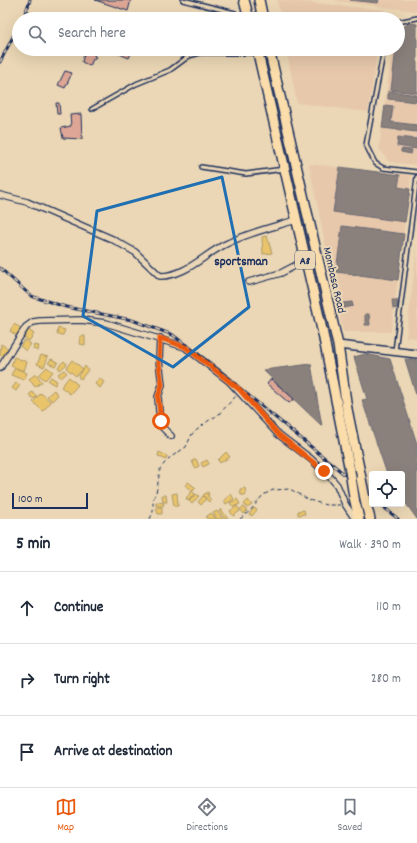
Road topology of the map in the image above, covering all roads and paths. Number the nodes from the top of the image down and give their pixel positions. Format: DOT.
graph roads {
  1 [pos="28,0"];
  2 [pos="183,0"];
  3 [pos="244,0"];
  4 [pos="259,0"];
  5 [pos="28,12"];
  6 [pos="231,12"];
  7 [pos="247,12"];
  8 [pos="262,12"];
  9 [pos="417,18"];
  10 [pos="405,21"];
  11 [pos="189,56"];
  12 [pos="258,56"];
  13 [pos="271,56"];
  14 [pos="383,56"];
  15 [pos="92,109"];
  16 [pos="200,166"];
  17 [pos="284,168"];
  18 [pos="417,172"];
  19 [pos="417,177"];
  20 [pos="0,195"];
  21 [pos="296,220"];
  22 [pos="306,260"];
  23 [pos="249,282"];
  24 [pos="160,338"];
  25 [pos="338,345"];
  26 [pos="395,351"];
  27 [pos="417,354"];
  28 [pos="0,368"];
  29 [pos="240,390"];
  30 [pos="171,436"];
  31 [pos="345,504"];
  32 [pos="150,519"];
  33 [pos="240,519"];
  34 [pos="355,519"];
  35 [pos="359,519"];
  36 [pos="370,519"];
  1 -- 5 [label="path"];
  2 -- 6 [label="lane"];
  3 -- 7 [label="highway"];
  4 -- 8 [label="highway"];
  9 -- 10 [label="lane"];
  11 -- 15 [label="lane"];
  12 -- 17 [label="highway, Mombasa Road / A8"];
  13 -- 25 [label="highway, Mombasa Road / A8"];
  14 -- 18 [label="lane"];
  16 -- 17 [label="lane"];
  17 -- 21 [label="highway, Mombasa Road / A8"];
  19 -- 26 [label="lane"];
  20 -- 21 [label="street"];
  21 -- 22 [label="highway, Mombasa Road / A8"];
  22 -- 23 [label="street"];
  22 -- 35 [label="highway, Mombasa Road / A8, bridge"];
  24 -- 28 [label="street"];
  24 -- 29 [label="street"];
  24 -- 30 [label="street"];
  25 -- 26 [label="street"];
  25 -- 36 [label="highway, Mombasa Road / A8, bridge"];
  26 -- 27 [label="street"];
  29 -- 31 [label="street"];
  29 -- 32 [label="path"];
  31 -- 33 [label="path"];
  31 -- 34 [label="street"];
}
